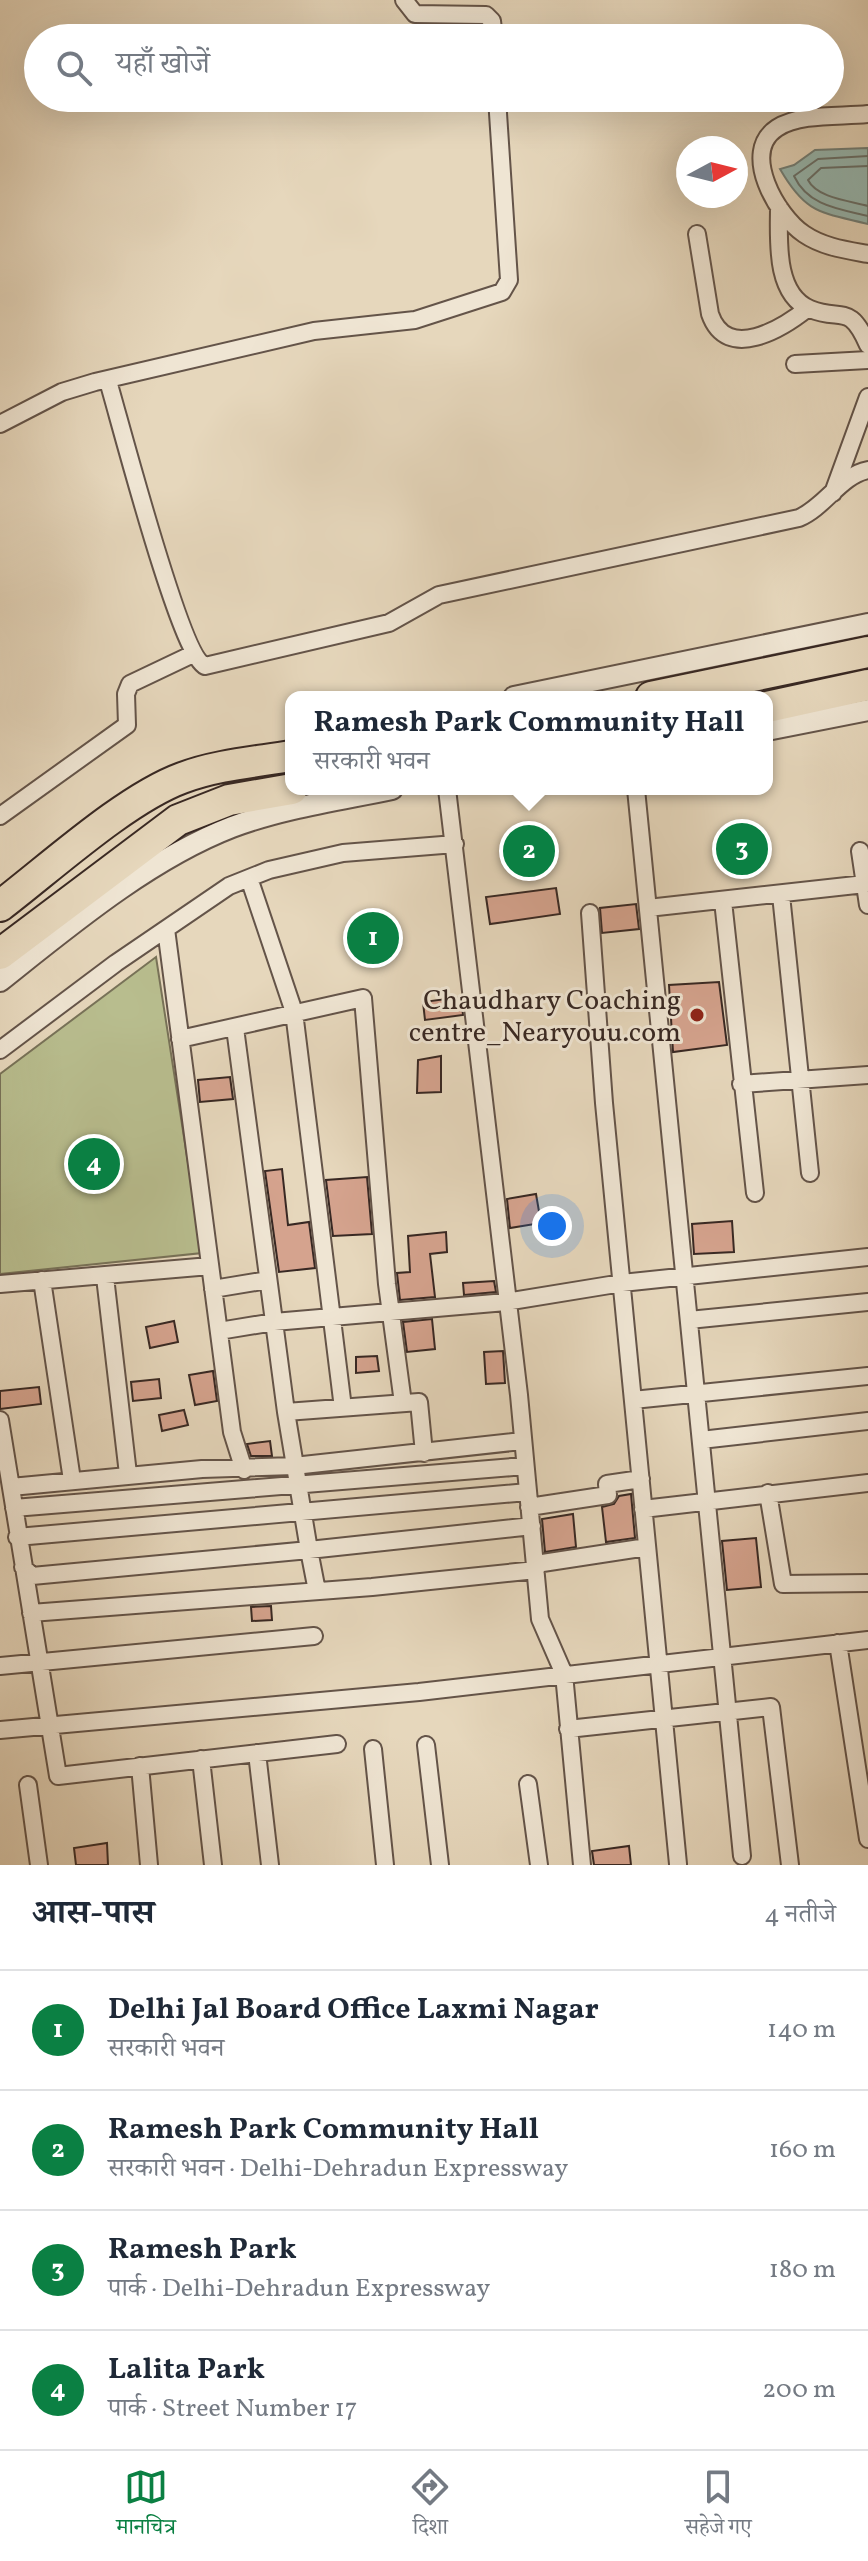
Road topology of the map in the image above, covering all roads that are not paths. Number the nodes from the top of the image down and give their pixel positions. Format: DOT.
graph roads {
  1 [pos="404,0"];
  2 [pos="492,24"];
  3 [pos="498,112"];
  4 [pos="868,114"];
  5 [pos="779,207"];
  6 [pos="697,234"];
  7 [pos="868,254"];
  8 [pos="808,308"];
  9 [pos="868,345"];
  10 [pos="868,360"];
  11 [pos="795,364"];
  12 [pos="108,381"];
  13 [pos="868,397"];
  14 [pos="0,424"];
  15 [pos="868,470"];
  16 [pos="832,496"];
  17 [pos="868,624"];
  18 [pos="868,652"];
  19 [pos="193,654"];
  20 [pos="868,685"];
  21 [pos="543,691"];
  22 [pos="687,691"];
  23 [pos="773,706"];
  24 [pos="868,710"];
  25 [pos="773,729"];
  26 [pos="285,757"];
  27 [pos="285,790"];
  28 [pos="367,795"];
  29 [pos="448,795"];
  30 [pos="637,795"];
  31 [pos="0,816"];
  32 [pos="455,844"];
  33 [pos="860,851"];
  34 [pos="249,878"];
  35 [pos="865,884"];
  36 [pos="781,895"];
  37 [pos="723,901"];
  38 [pos="868,905"];
  39 [pos="0,906"];
  40 [pos="648,908"];
  41 [pos="590,913"];
  42 [pos="166,929"];
  43 [pos="0,954"];
  44 [pos="0,981"];
  45 [pos="294,1012"];
  46 [pos="235,1028"];
  47 [pos="180,1039"];
  48 [pos="0,1050"];
  49 [pos="868,1075"];
  50 [pos="802,1080"];
  51 [pos="741,1084"];
  52 [pos="810,1173"];
  53 [pos="755,1193"];
  54 [pos="868,1257"];
  55 [pos="210,1266"];
  56 [pos="105,1277"];
  57 [pos="685,1277"];
  58 [pos="42,1280"];
  59 [pos="268,1280"];
  60 [pos="622,1283"];
  61 [pos="0,1284"];
  62 [pos="213,1289"];
  63 [pos="506,1302"];
  64 [pos="868,1302"];
  65 [pos="390,1311"];
  66 [pos="331,1319"];
  67 [pos="689,1320"];
  68 [pos="274,1322"];
  69 [pos="219,1331"];
  70 [pos="868,1376"];
  71 [pos="696,1393"];
  72 [pos="633,1400"];
  73 [pos="403,1403"];
  74 [pos="343,1408"];
  75 [pos="286,1412"];
  76 [pos="0,1420"];
  77 [pos="868,1421"];
  78 [pos="701,1440"];
  79 [pos="522,1441"];
  80 [pos="424,1453"];
  81 [pos="294,1466"];
  82 [pos="525,1466"];
  83 [pos="244,1470"];
  84 [pos="128,1474"];
  85 [pos="641,1479"];
  86 [pos="72,1480"];
  87 [pos="868,1483"];
  88 [pos="298,1486"];
  89 [pos="11,1487"];
  90 [pos="768,1493"];
  91 [pos="707,1499"];
  92 [pos="529,1500"];
  93 [pos="14,1508"];
  94 [pos="643,1509"];
  95 [pos="303,1512"];
  96 [pos="532,1526"];
  97 [pos="17,1537"];
  98 [pos="647,1547"];
  99 [pos="309,1550"];
  100 [pos="23,1567"];
  101 [pos="536,1567"];
  102 [pos="868,1583"];
  103 [pos="317,1591"];
  104 [pos="31,1613"];
  105 [pos="314,1636"];
  106 [pos="868,1640"];
  107 [pos="838,1643"];
  108 [pos="722,1656"];
  109 [pos="39,1662"];
  110 [pos="659,1664"];
  111 [pos="0,1666"];
  112 [pos="564,1674"];
  113 [pos="728,1712"];
  114 [pos="664,1719"];
  115 [pos="51,1727"];
  116 [pos="568,1729"];
  117 [pos="0,1730"];
  118 [pos="337,1744"];
  119 [pos="426,1745"];
  120 [pos="373,1749"];
  121 [pos="257,1753"];
  122 [pos="201,1759"];
  123 [pos="140,1766"];
  124 [pos="528,1784"];
  125 [pos="28,1785"];
  126 [pos="868,1839"];
  127 [pos="742,1856"];
  128 [pos="678,1864"];
  129 [pos="39,1865"];
  130 [pos="149,1865"];
  131 [pos="213,1865"];
  132 [pos="270,1865"];
  133 [pos="385,1865"];
  134 [pos="440,1865"];
  135 [pos="539,1865"];
  136 [pos="582,1865"];
  137 [pos="790,1865"];
  1 -- 2 [label="street"];
  3 -- 12 [label="street"];
  4 -- 5 [label="street"];
  5 -- 7 [label="street"];
  5 -- 8 [label="street"];
  6 -- 8 [label="street"];
  8 -- 9 [label="street"];
  10 -- 11 [label="street"];
  12 -- 14 [label="street"];
  12 -- 19 [label="street"];
  13 -- 16 [label="street"];
  15 -- 16 [label="street"];
  16 -- 19 [label="street"];
  17 -- 21 [label="street"];
  18 -- 22 [label="highway"];
  19 -- 31 [label="street"];
  20 -- 23 [label="highway"];
  24 -- 25 [label="street"];
  26 -- 39 [label="highway"];
  27 -- 43 [label="highway"];
  28 -- 44 [label="street"];
  29 -- 32 [label="street"];
  30 -- 40 [label="street"];
  32 -- 34 [label="street"];
  32 -- 63 [label="street"];
  33 -- 35 [label="street"];
  34 -- 42 [label="street"];
  34 -- 45 [label="street"];
  35 -- 36 [label="street"];
  35 -- 38 [label="street"];
  36 -- 37 [label="street"];
  36 -- 50 [label="street"];
  37 -- 40 [label="street"];
  37 -- 51 [label="street"];
  40 -- 57 [label="street"];
  41 -- 60 [label="street"];
  42 -- 47 [label="street"];
  42 -- 48 [label="street"];
  45 -- 46 [label="street"];
  45 -- 65 [label="street"];
  45 -- 66 [label="street"];
  46 -- 47 [label="street"];
  46 -- 59 [label="street"];
  47 -- 55 [label="street"];
  49 -- 50 [label="street"];
  50 -- 51 [label="street"];
  50 -- 52 [label="street"];
  51 -- 53 [label="street"];
  54 -- 57 [label="street"];
  55 -- 56 [label="street"];
  55 -- 62 [label="street"];
  56 -- 58 [label="street"];
  56 -- 84 [label="street"];
  57 -- 60 [label="street"];
  57 -- 67 [label="street"];
  58 -- 61 [label="street"];
  58 -- 86 [label="street"];
  59 -- 62 [label="street"];
  59 -- 68 [label="street"];
  60 -- 63 [label="street"];
  60 -- 72 [label="street"];
  62 -- 69 [label="street"];
  63 -- 65 [label="street"];
  63 -- 79 [label="street"];
  64 -- 67 [label="street"];
  65 -- 66 [label="street"];
  65 -- 73 [label="street"];
  66 -- 68 [label="street"];
  66 -- 74 [label="street"];
  67 -- 71 [label="street"];
  68 -- 69 [label="street"];
  68 -- 75 [label="street"];
  69 -- 83 [label="street"];
  70 -- 71 [label="street"];
  71 -- 72 [label="street"];
  71 -- 78 [label="street"];
  72 -- 85 [label="street"];
  73 -- 74 [label="street"];
  73 -- 80 [label="street"];
  74 -- 75 [label="street"];
  75 -- 81 [label="street"];
  76 -- 89 [label="street"];
  77 -- 78 [label="street"];
  78 -- 91 [label="street"];
  79 -- 80 [label="street"];
  79 -- 82 [label="street"];
  80 -- 81 [label="street"];
  81 -- 83 [label="street"];
  81 -- 88 [label="street"];
  82 -- 88 [label="street"];
  82 -- 92 [label="street"];
  83 -- 84 [label="street"];
  84 -- 86 [label="street"];
  85 -- 92 [label="street"];
  85 -- 94 [label="street"];
  86 -- 89 [label="street"];
  87 -- 90 [label="street"];
  88 -- 93 [label="street"];
  88 -- 95 [label="street"];
  89 -- 93 [label="street"];
  90 -- 91 [label="street"];
  90 -- 102 [label="street"];
  91 -- 94 [label="street"];
  91 -- 108 [label="street"];
  92 -- 95 [label="street"];
  92 -- 96 [label="street"];
  93 -- 97 [label="street"];
  94 -- 98 [label="street"];
  95 -- 97 [label="street"];
  95 -- 99 [label="street"];
  96 -- 99 [label="street"];
  96 -- 101 [label="street"];
  97 -- 100 [label="street"];
  98 -- 101 [label="street"];
  98 -- 110 [label="street"];
  99 -- 100 [label="street"];
  99 -- 103 [label="street"];
  100 -- 104 [label="street"];
  101 -- 103 [label="street"];
  101 -- 112 [label="street"];
  103 -- 104 [label="street"];
  104 -- 109 [label="street"];
  105 -- 109 [label="street"];
  106 -- 107 [label="street"];
  107 -- 108 [label="street"];
  107 -- 126 [label="street"];
  108 -- 110 [label="street"];
  108 -- 113 [label="street"];
  109 -- 111 [label="street"];
  109 -- 115 [label="street"];
  110 -- 112 [label="street"];
  110 -- 114 [label="street"];
  112 -- 115 [label="street"];
  112 -- 116 [label="street"];
  113 -- 114 [label="street"];
  113 -- 127 [label="street"];
  113 -- 137 [label="street"];
  114 -- 116 [label="street"];
  114 -- 128 [label="street"];
  115 -- 117 [label="street"];
  115 -- 123 [label="street"];
  116 -- 136 [label="street"];
  118 -- 121 [label="street"];
  119 -- 134 [label="street"];
  120 -- 133 [label="street"];
  121 -- 122 [label="street"];
  121 -- 132 [label="street"];
  122 -- 123 [label="street"];
  122 -- 131 [label="street"];
  123 -- 130 [label="street"];
  124 -- 135 [label="street"];
  125 -- 129 [label="street"];
}
